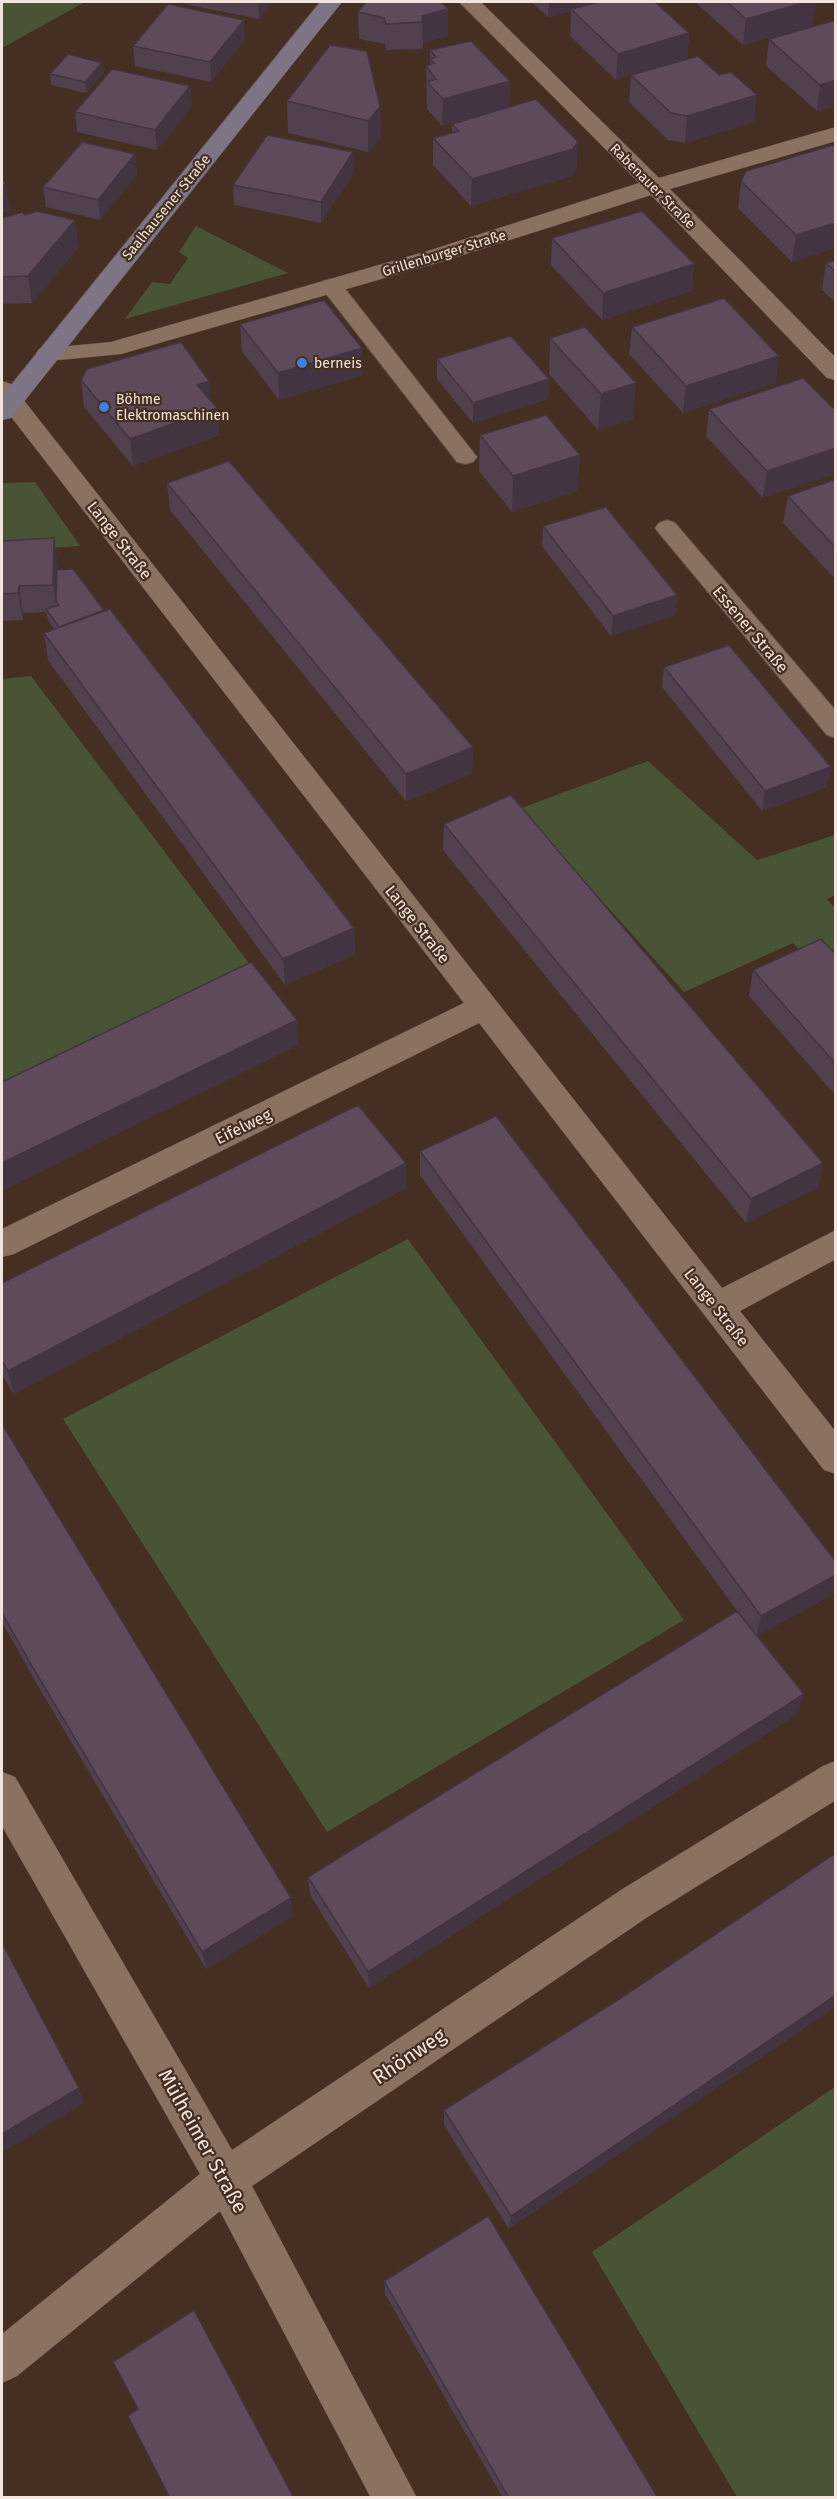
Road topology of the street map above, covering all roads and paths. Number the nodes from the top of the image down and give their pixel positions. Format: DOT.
graph roads {
  1 [pos="331,2"];
  2 [pos="469,2"];
  3 [pos="836,134"];
  4 [pos="655,186"];
  5 [pos="331,286"];
  6 [pos="48,354"];
  7 [pos="836,373"];
  8 [pos="4,401"];
  9 [pos="465,457"];
  10 [pos="667,528"];
  11 [pos="836,729"];
  12 [pos="484,1007"];
  13 [pos="836,1243"];
  14 [pos="2,1245"];
  15 [pos="717,1307"];
  16 [pos="836,1459"];
  17 [pos="836,1779"];
  18 [pos="2,1790"];
  19 [pos="226,2179"];
  20 [pos="2,2361"];
  21 [pos="395,2498"];
  1 -- 6 [label="street, Saalhausener Straße"];
  2 -- 4 [label="street, Rabenauer Straße"];
  3 -- 4 [label="street, Grillenburger Straße"];
  4 -- 5 [label="street, Grillenburger Straße"];
  4 -- 7 [label="street, Rabenauer Straße"];
  5 -- 6 [label="street, Grillenburger Straße"];
  5 -- 9 [label="lane"];
  6 -- 8 [label="street, Saalhausener Straße"];
  8 -- 12 [label="street, Lange Straße"];
  10 -- 11 [label="lane, Essener Straße"];
  12 -- 14 [label="street, Eifelweg"];
  12 -- 15 [label="street, Lange Straße"];
  13 -- 15 [label="street"];
  15 -- 16 [label="street, Lange Straße"];
  17 -- 19 [label="street, Rhönweg"];
  18 -- 19 [label="street, Mülheimer Straße"];
  19 -- 20 [label="street, Rhönweg"];
  19 -- 21 [label="street, Mülheimer Straße"];
}
